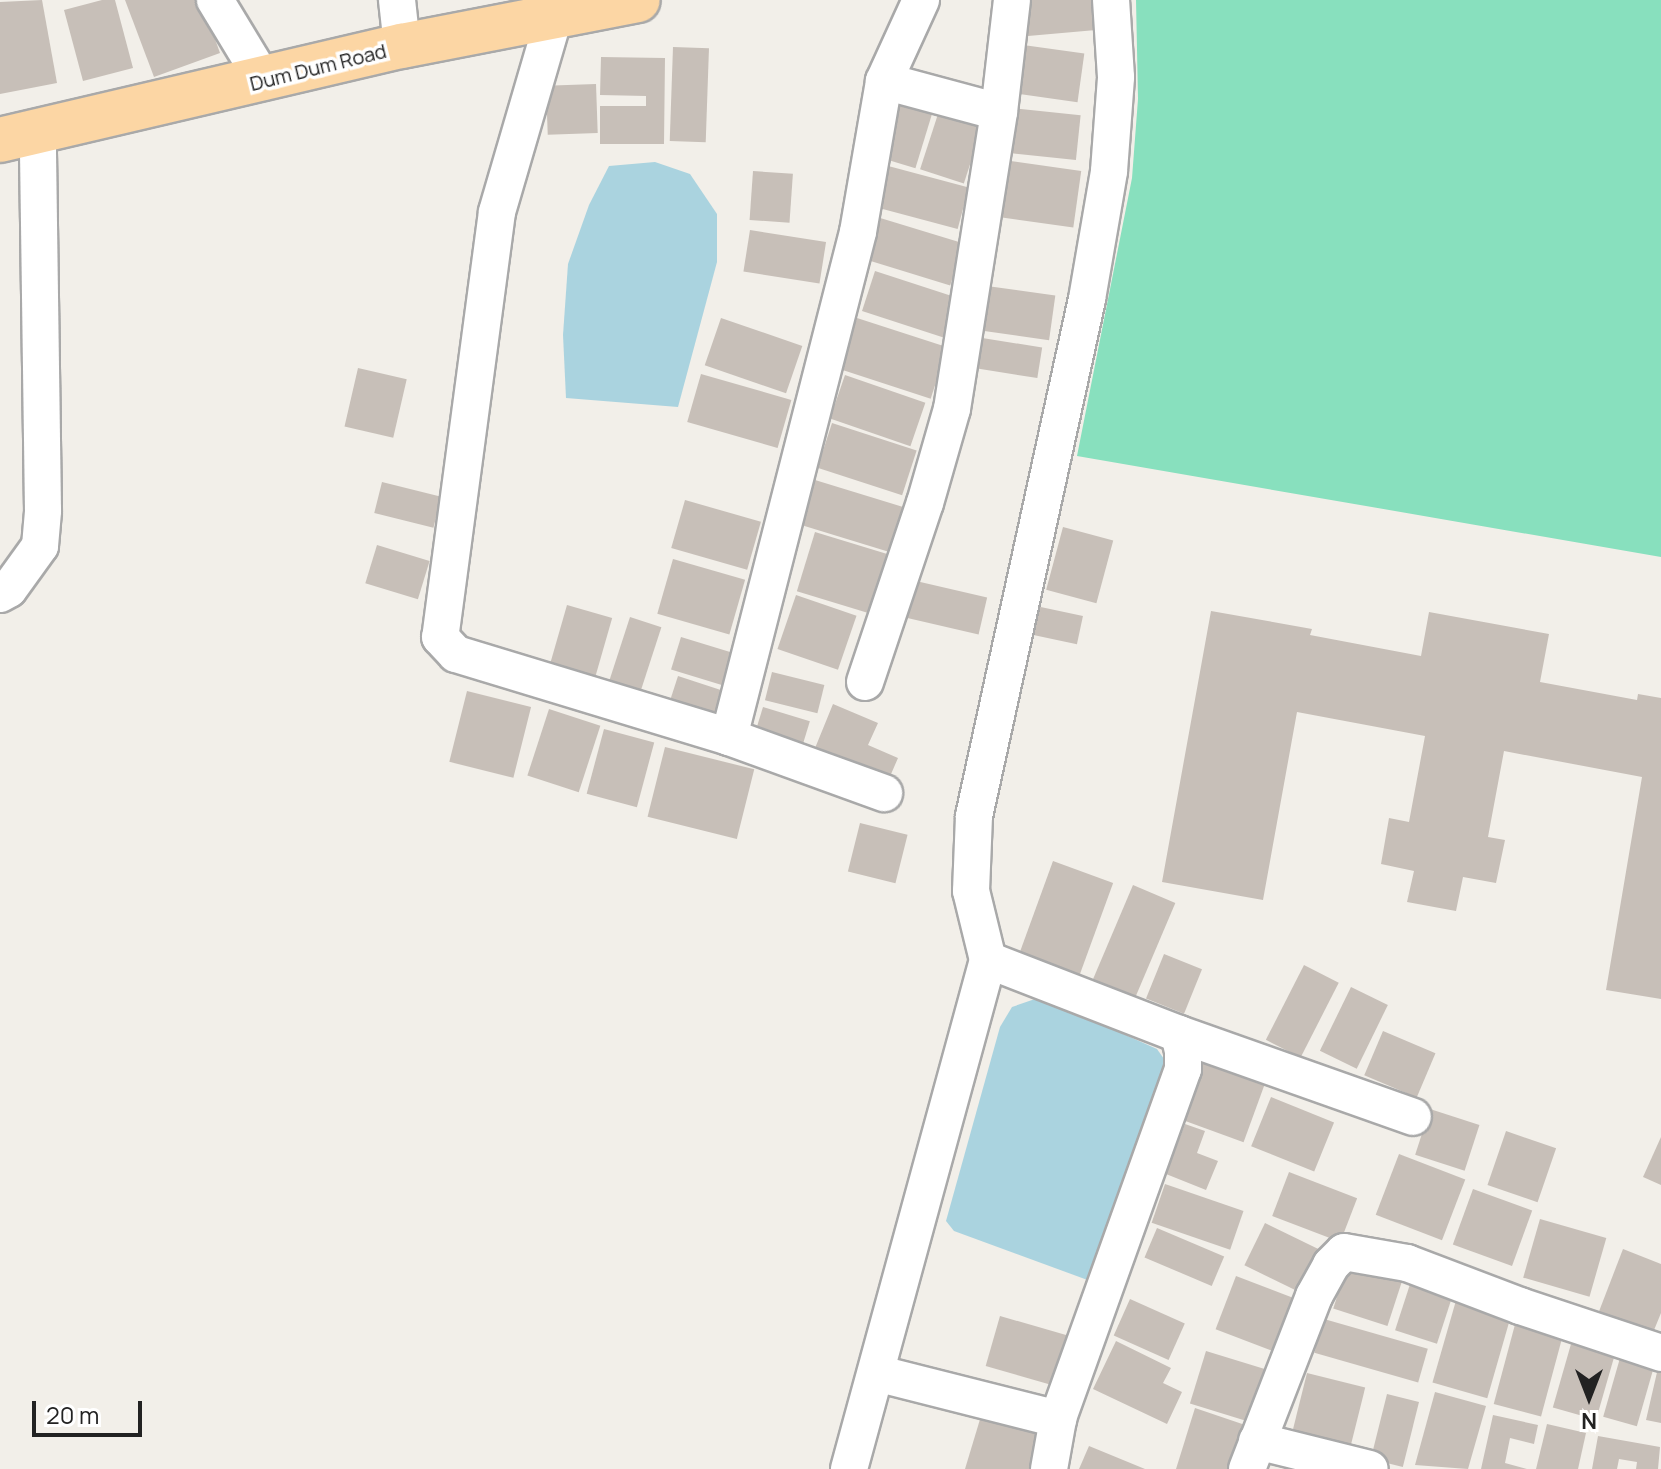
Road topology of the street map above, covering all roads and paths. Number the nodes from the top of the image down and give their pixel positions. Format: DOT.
graph roads {
  1 [pos="215,0"];
  2 [pos="397,0"];
  3 [pos="638,0"];
  4 [pos="921,0"];
  5 [pos="1012,0"];
  6 [pos="1111,0"];
  7 [pos="554,17"];
  8 [pos="402,46"];
  9 [pos="264,81"];
  10 [pos="884,81"];
  11 [pos="999,112"];
  12 [pos="19,136"];
  13 [pos="0,594"];
  14 [pos="865,682"];
  15 [pos="729,737"];
  16 [pos="884,793"];
  17 [pos="988,960"];
  18 [pos="1179,1034"];
  19 [pos="1413,1117"];
  20 [pos="1661,1353"];
  21 [pos="876,1373"];
  22 [pos="1058,1419"];
  23 [pos="1252,1455"];
  24 [pos="849,1469"];
  25 [pos="1049,1469"];
  26 [pos="1370,1469"];
  1 -- 9 [label="street"];
  2 -- 8 [label="street"];
  3 -- 7 [label="main road, Dum Dum Road"];
  4 -- 10 [label="street"];
  5 -- 11 [label="street"];
  6 -- 17 [label="street"];
  7 -- 8 [label="main road, Dum Dum Road"];
  7 -- 15 [label="street"];
  8 -- 9 [label="main road, Dum Dum Road"];
  9 -- 12 [label="main road, Dum Dum Road"];
  10 -- 11 [label="street"];
  10 -- 15 [label="street"];
  11 -- 14 [label="street"];
  12 -- 13 [label="street"];
  15 -- 16 [label="street"];
  17 -- 18 [label="street"];
  17 -- 21 [label="street"];
  18 -- 19 [label="street"];
  18 -- 22 [label="street"];
  20 -- 23 [label="street"];
  21 -- 22 [label="street"];
  21 -- 24 [label="street"];
  22 -- 25 [label="street"];
  23 -- 26 [label="street"];
}
